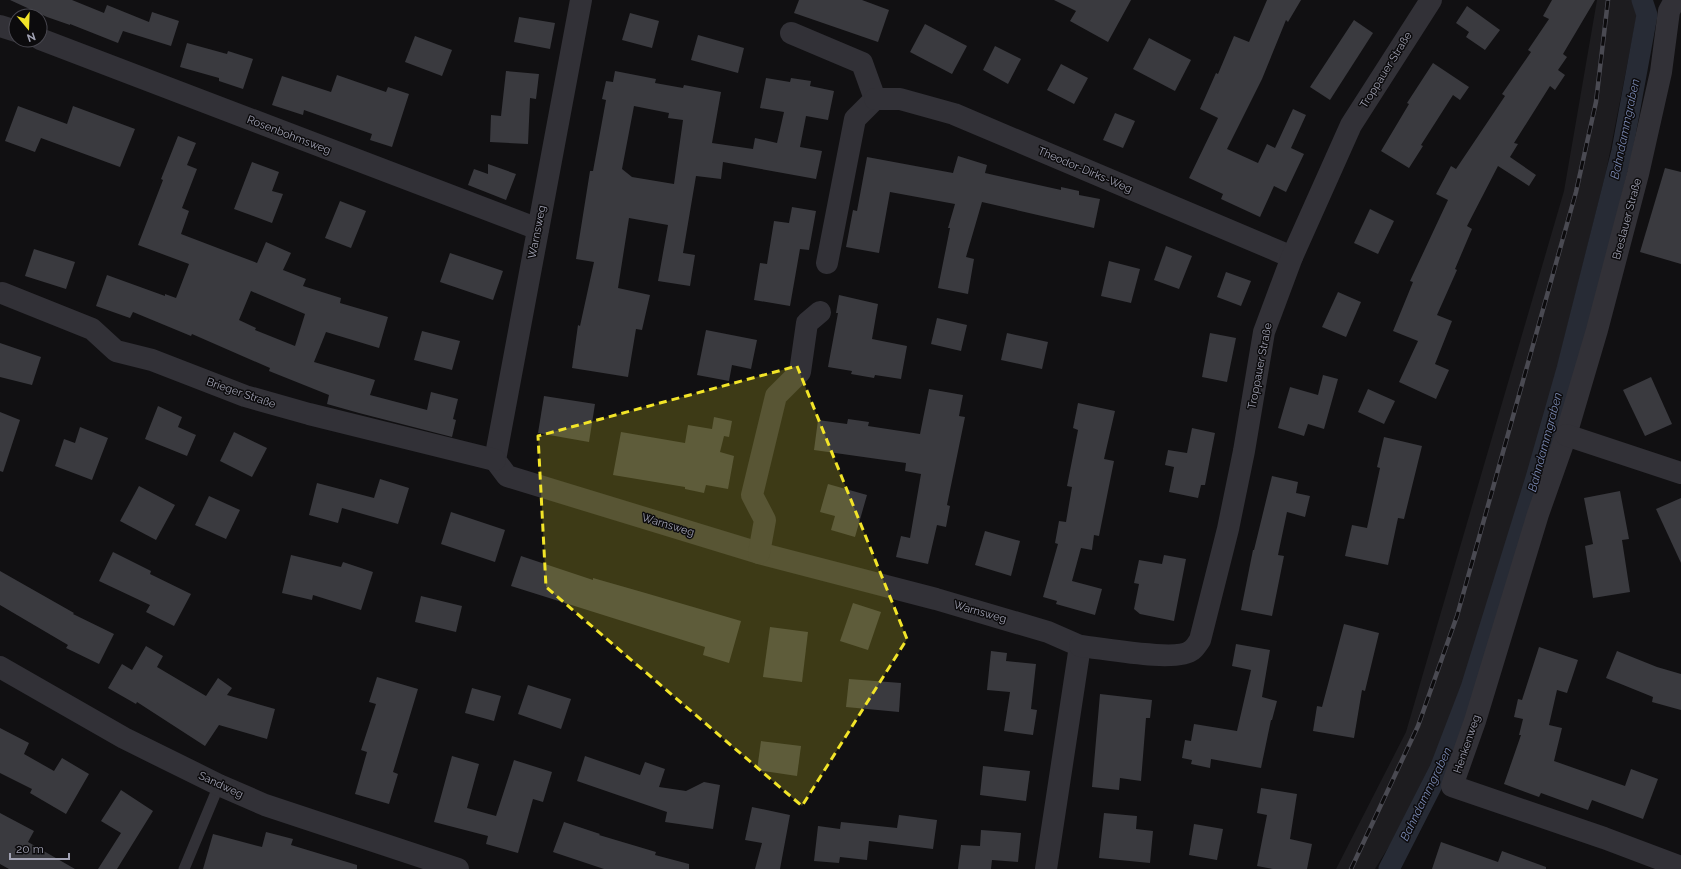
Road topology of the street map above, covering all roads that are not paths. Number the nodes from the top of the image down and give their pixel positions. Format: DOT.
graph roads {
  1 [pos="581,0"];
  2 [pos="1430,0"];
  3 [pos="1675,0"];
  4 [pos="791,33"];
  5 [pos="48,42"];
  6 [pos="875,99"];
  7 [pos="538,229"];
  8 [pos="1292,257"];
  9 [pos="827,263"];
  10 [pos="2,292"];
  11 [pos="820,312"];
  12 [pos="1566,435"];
  13 [pos="495,460"];
  14 [pos="1681,473"];
  15 [pos="1538,514"];
  16 [pos="759,553"];
  17 [pos="1080,646"];
  18 [pos="0,668"];
  19 [pos="219,785"];
  20 [pos="1681,867"];
  21 [pos="184,869"];
  22 [pos="458,869"];
  23 [pos="1046,869"];
  1 -- 7 [label="street, Warnsweg"];
  2 -- 8 [label="street, Troppauer Straße"];
  3 -- 12 [label="street, Breslauer Straße"];
  4 -- 6 [label="street"];
  5 -- 7 [label="street, Rosenbohmsweg"];
  6 -- 8 [label="street, Theodor-Dirks-Weg"];
  6 -- 9 [label="street"];
  7 -- 13 [label="street, Warnsweg"];
  8 -- 17 [label="street, Troppauer Straße"];
  10 -- 13 [label="street, Brieger Straße"];
  11 -- 16 [label="street"];
  12 -- 14 [label="street"];
  12 -- 15 [label="street, Breslauer Straße"];
  13 -- 16 [label="street, Warnsweg"];
  15 -- 20 [label="street, Henkenweg"];
  16 -- 17 [label="street, Warnsweg"];
  17 -- 23 [label="street"];
  18 -- 19 [label="street, Sandweg"];
  19 -- 21 [label="lane"];
  19 -- 22 [label="street, Sandweg"];
}
